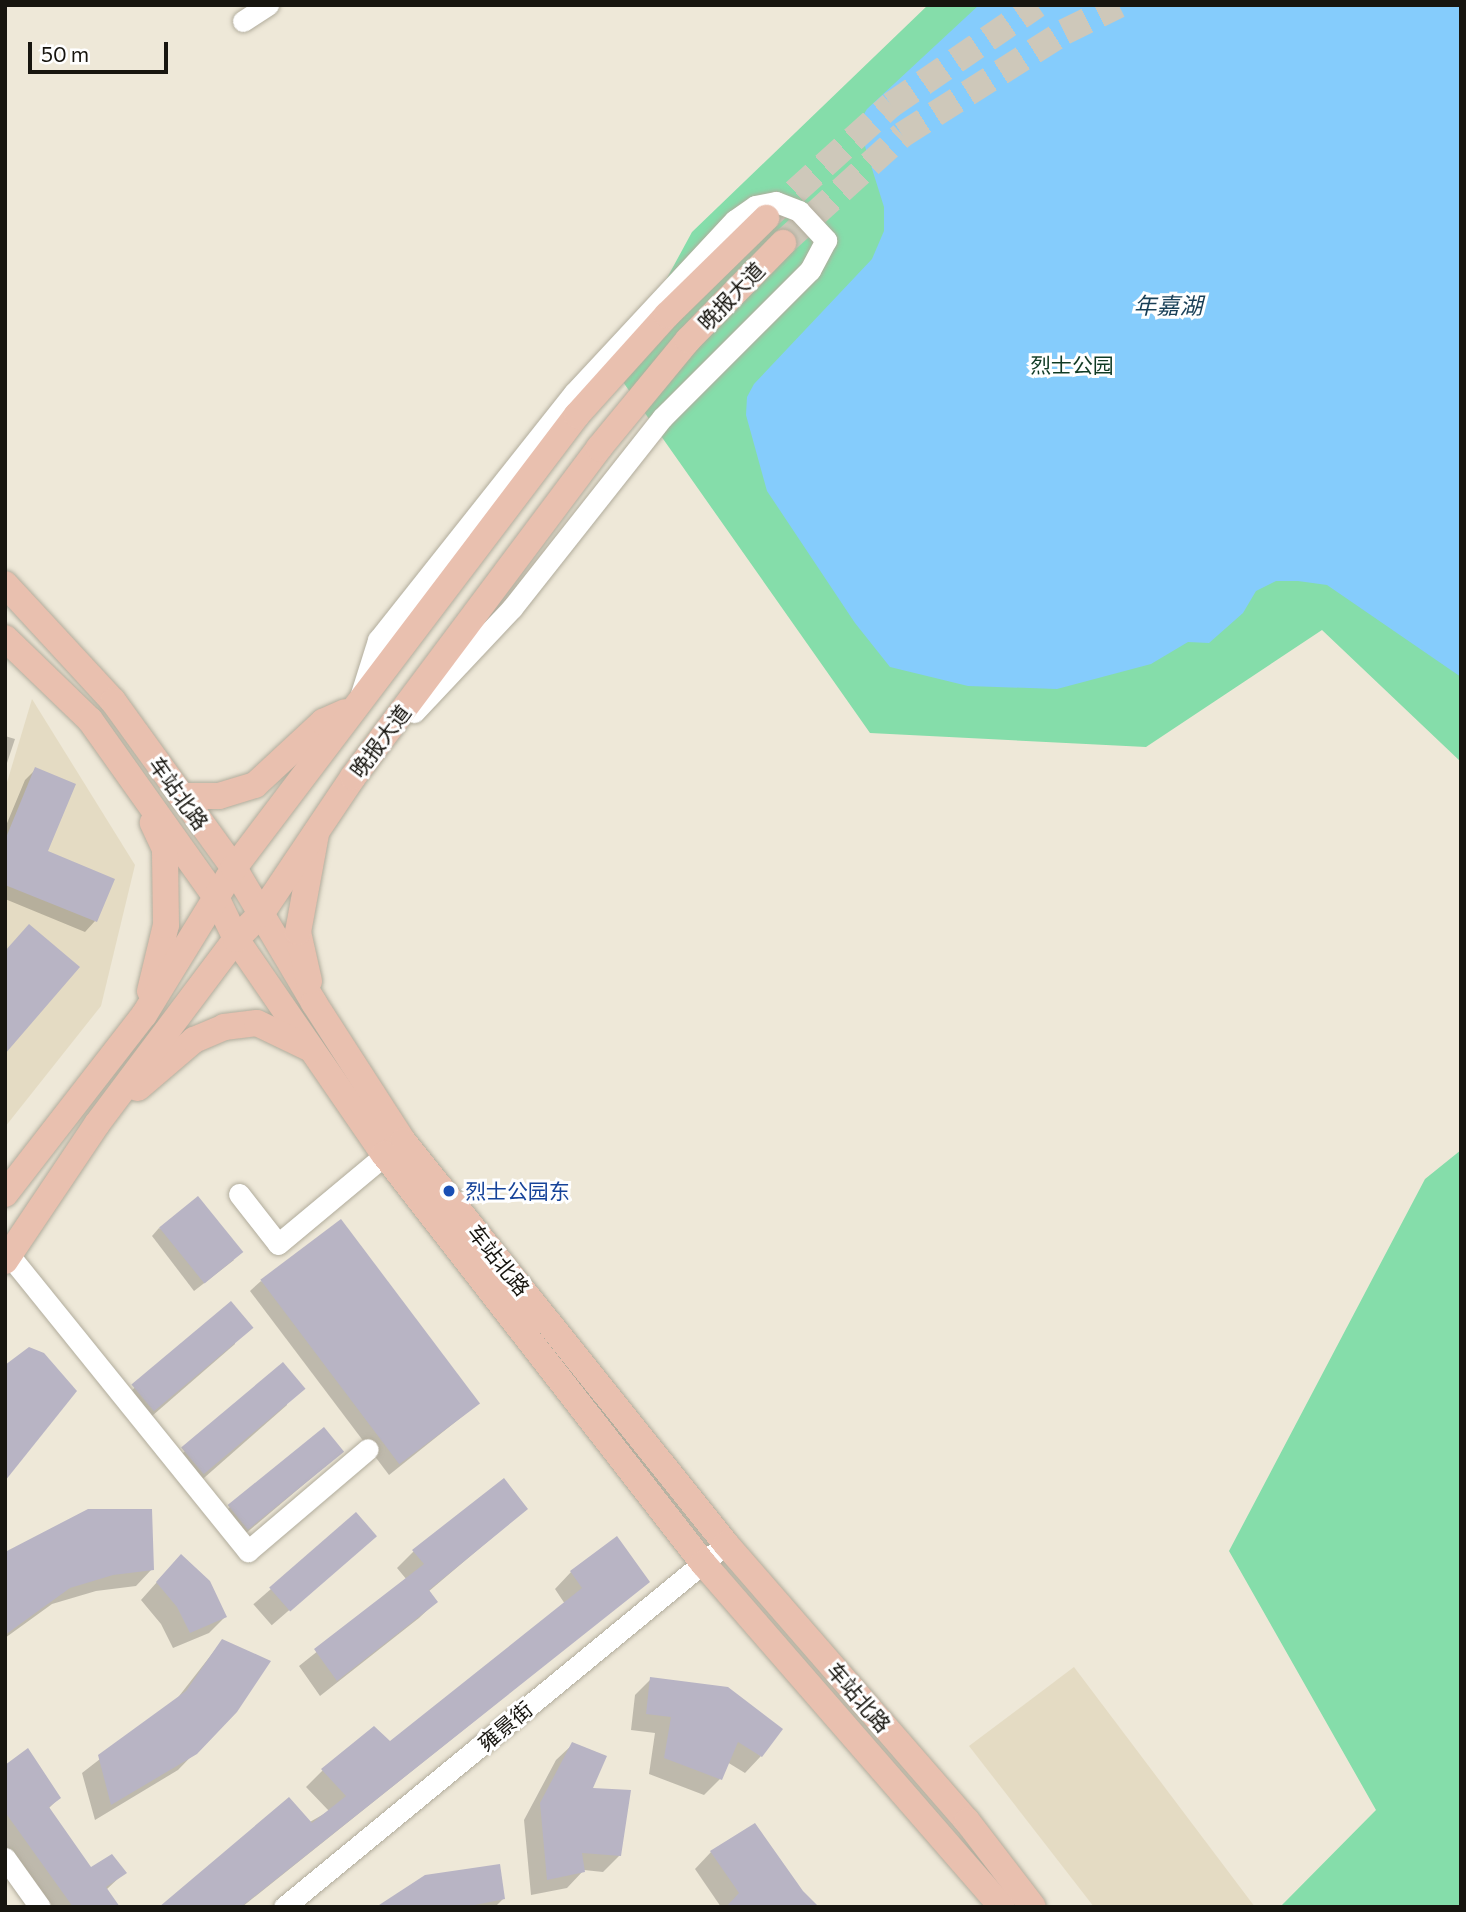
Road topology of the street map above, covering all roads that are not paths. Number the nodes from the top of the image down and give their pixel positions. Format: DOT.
graph roads {
  1 [pos="268,5"];
  2 [pos="243,21"];
  3 [pos="766,218"];
  4 [pos="783,243"];
  5 [pos="5,584"];
  6 [pos="5,638"];
  7 [pos="356,705"];
  8 [pos="353,777"];
  9 [pos="135,784"];
  10 [pos="181,796"];
  11 [pos="317,828"];
  12 [pos="234,867"];
  13 [pos="216,897"];
  14 [pos="261,914"];
  15 [pos="236,939"];
  16 [pos="313,1003"];
  17 [pos="144,1015"];
  18 [pos="312,1050"];
  19 [pos="97,1124"];
  20 [pos="394,1147"];
  21 [pos="5,1194"];
  22 [pos="239,1194"];
  23 [pos="7,1255"];
  24 [pos="368,1449"];
  25 [pos="726,1544"];
  26 [pos="703,1563"];
  27 [pos="5,1858"];
  28 [pos="30,1903"];
  29 [pos="284,1907"];
  30 [pos="1002,1907"];
  31 [pos="1033,1907"];
  1 -- 2 [label="street"];
  3 -- 7 [label="main road, 晚报大道"];
  4 -- 8 [label="main road, 晚报大道"];
  5 -- 10 [label="main road, 车站北路"];
  6 -- 9 [label="main road, 车站北路"];
  7 -- 8 [label="street"];
  7 -- 10 [label="main road"];
  7 -- 12 [label="main road, 晚报大道"];
  8 -- 11 [label="main road, 晚报大道"];
  9 -- 13 [label="main road, 车站北路"];
  9 -- 17 [label="main road"];
  10 -- 12 [label="main road, 车站北路"];
  11 -- 14 [label="main road, 晚报大道"];
  11 -- 16 [label="main road"];
  12 -- 13 [label="main road, 晚报大道"];
  12 -- 14 [label="main road, 车站北路"];
  13 -- 15 [label="main road, 车站北路"];
  13 -- 17 [label="main road, 晚报大道"];
  14 -- 15 [label="main road, 晚报大道"];
  14 -- 16 [label="main road, 车站北路"];
  15 -- 18 [label="main road, 车站北路"];
  15 -- 19 [label="main road, 晚报大道"];
  16 -- 20 [label="main road, 车站北路"];
  17 -- 21 [label="main road, 晚报大道"];
  18 -- 19 [label="main road"];
  18 -- 20 [label="main road, 车站北路"];
  19 -- 23 [label="main road, 晚报大道"];
  20 -- 22 [label="street"];
  20 -- 25 [label="main road, 车站北路"];
  20 -- 26 [label="main road, 车站北路"];
  23 -- 24 [label="street"];
  25 -- 26 [label="street, 雍景街"];
  25 -- 31 [label="main road, 车站北路"];
  26 -- 29 [label="street, 雍景街"];
  26 -- 30 [label="main road, 车站北路"];
  27 -- 28 [label="street"];
}
